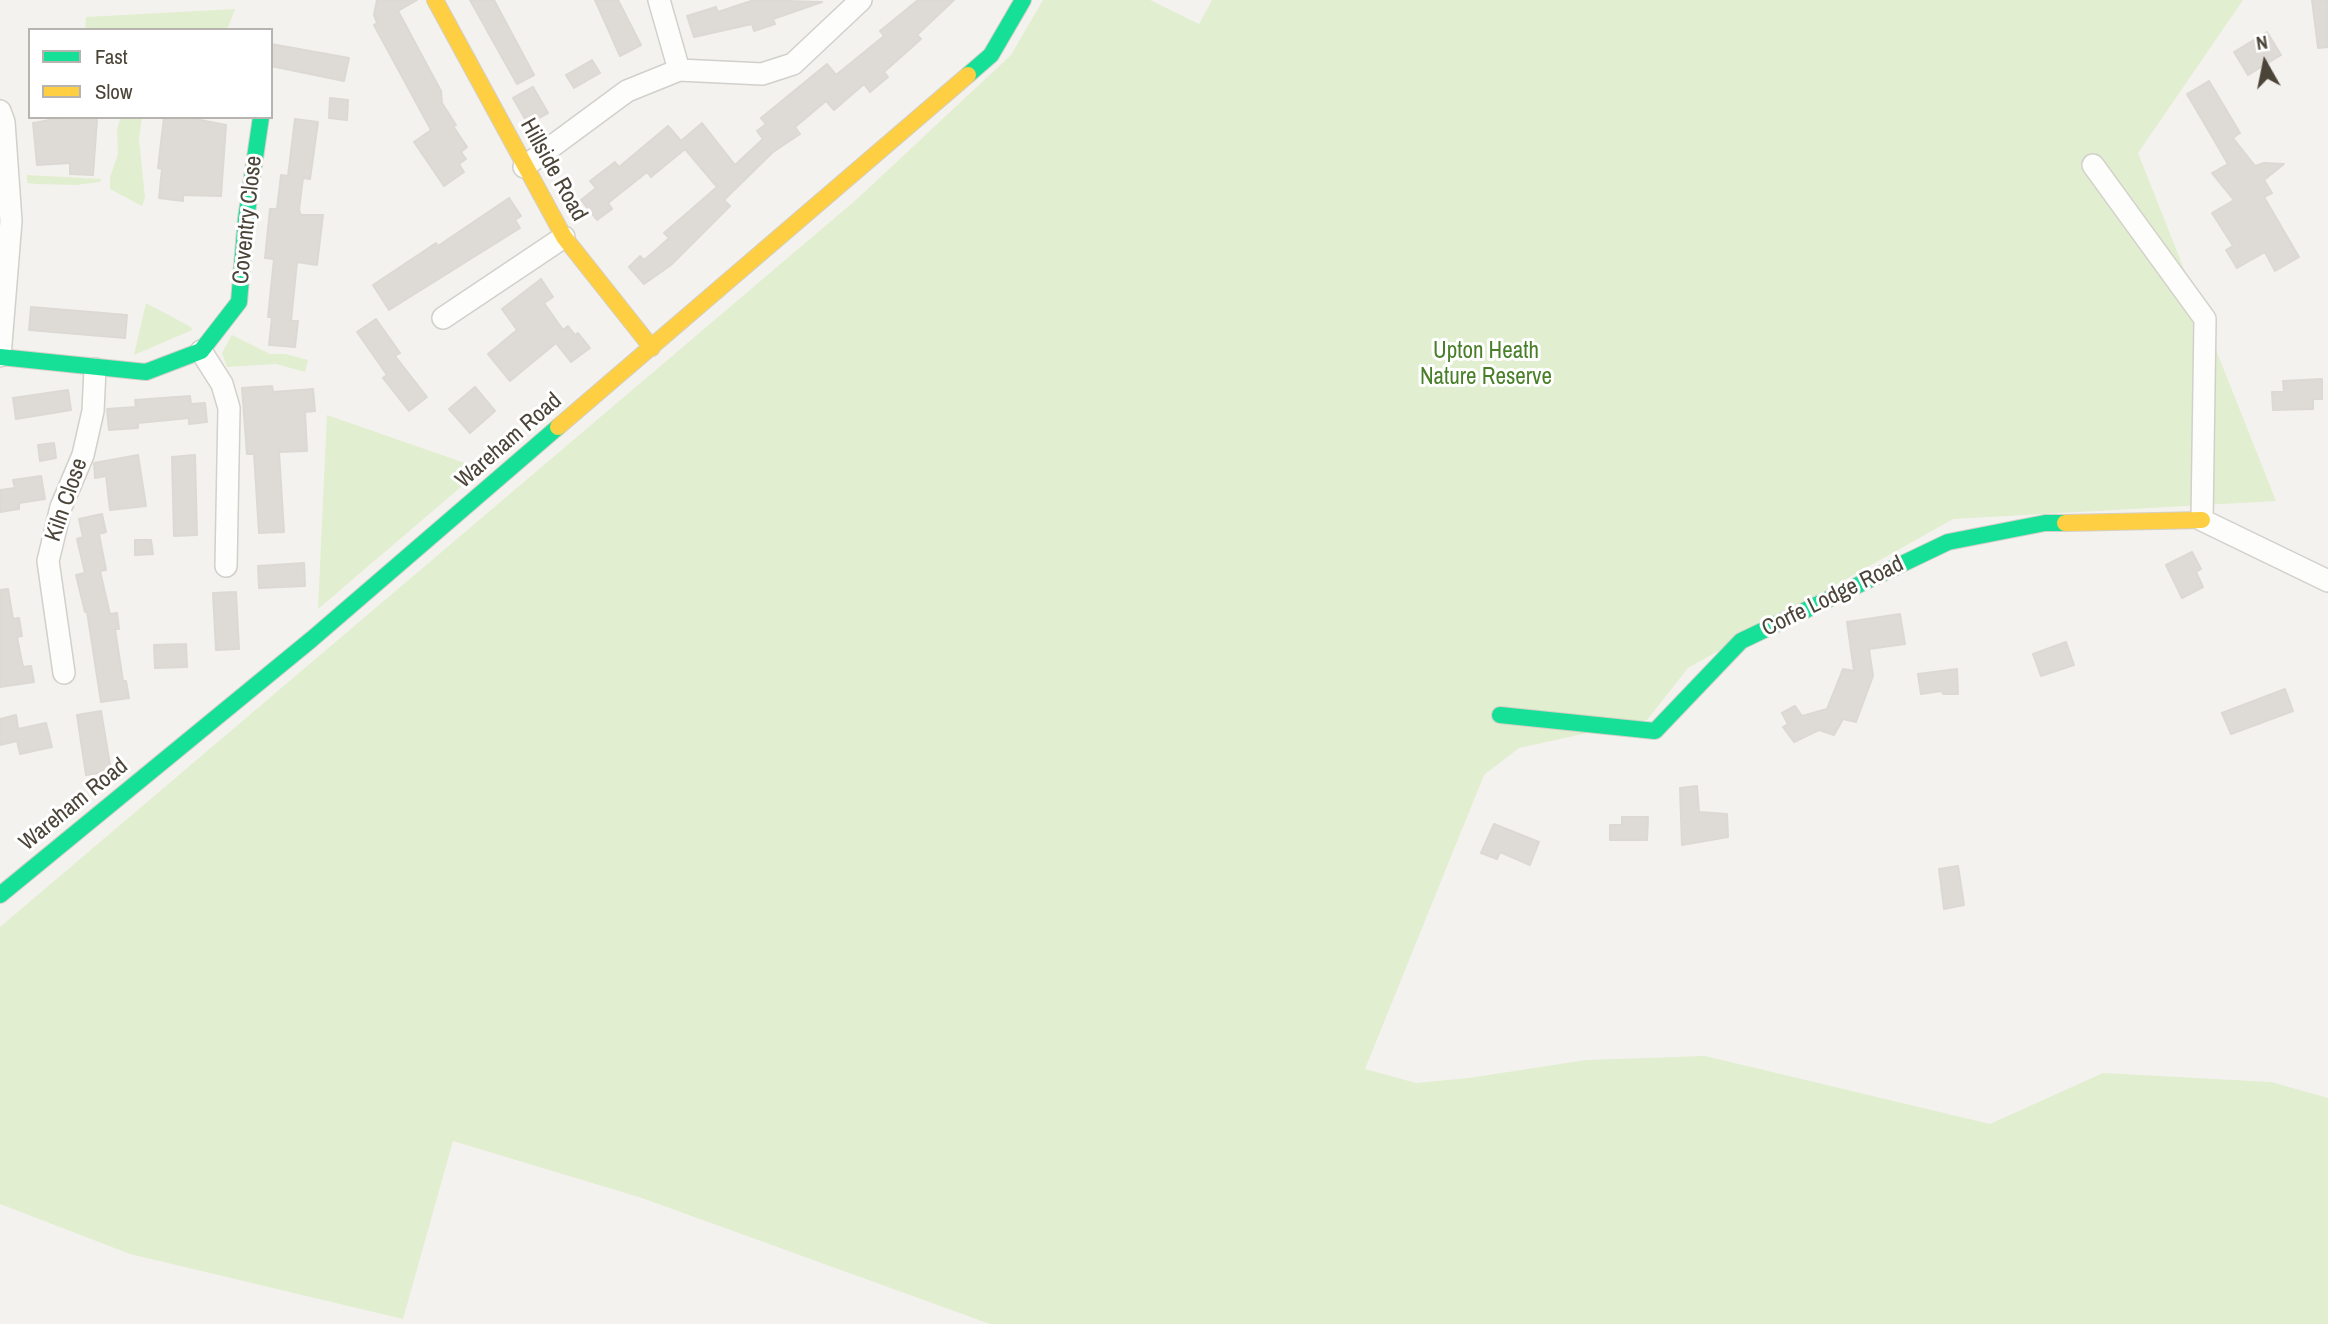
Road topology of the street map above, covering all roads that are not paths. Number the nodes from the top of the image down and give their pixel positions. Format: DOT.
graph roads {
  1 [pos="435,0"];
  2 [pos="659,0"];
  3 [pos="861,0"];
  4 [pos="1024,0"];
  5 [pos="679,70"];
  6 [pos="0,111"];
  7 [pos="261,119"];
  8 [pos="2093,166"];
  9 [pos="524,167"];
  10 [pos="564,237"];
  11 [pos="443,318"];
  12 [pos="652,348"];
  13 [pos="201,351"];
  14 [pos="0,356"];
  15 [pos="95,369"];
  16 [pos="2202,520"];
  17 [pos="226,566"];
  18 [pos="2328,582"];
  19 [pos="64,673"];
  20 [pos="1500,715"];
  21 [pos="0,895"];
  1 -- 9 [label="street, Hillside Road"];
  2 -- 5 [label="street"];
  3 -- 5 [label="street"];
  4 -- 12 [label="street, Wareham Road"];
  5 -- 9 [label="street"];
  6 -- 14 [label="street"];
  7 -- 13 [label="street, Coventry Close"];
  8 -- 16 [label="street"];
  9 -- 10 [label="street, Hillside Road"];
  10 -- 11 [label="street"];
  10 -- 12 [label="street, Hillside Road"];
  12 -- 21 [label="street, Wareham Road"];
  13 -- 15 [label="street"];
  13 -- 17 [label="street"];
  14 -- 15 [label="street"];
  15 -- 19 [label="street, Kiln Close"];
  16 -- 18 [label="street, Corfe Lodge Road"];
  16 -- 20 [label="street, Corfe Lodge Road"];
}
